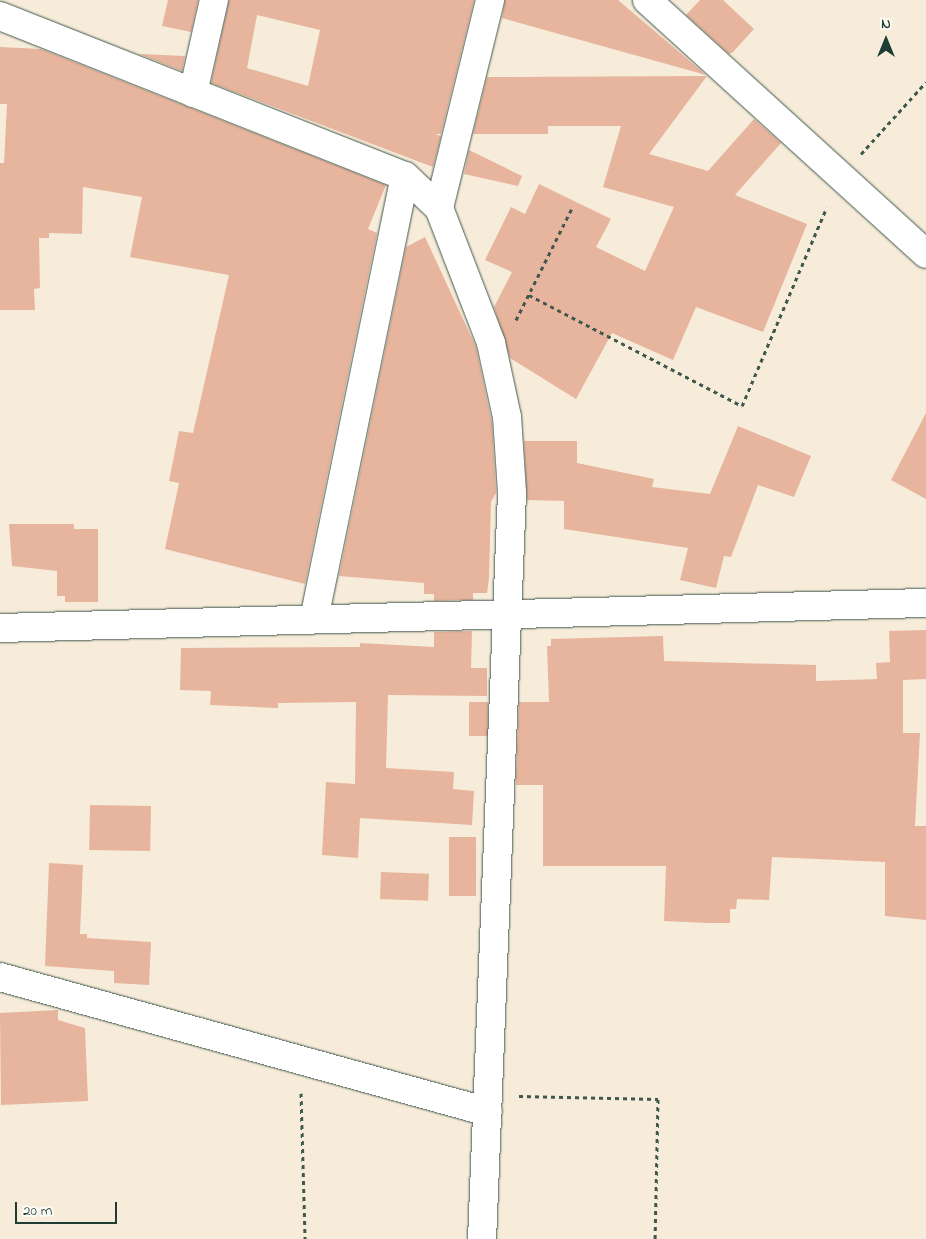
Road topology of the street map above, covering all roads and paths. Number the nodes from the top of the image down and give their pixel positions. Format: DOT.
graph roads {
  1 [pos="214,0"];
  2 [pos="490,0"];
  3 [pos="647,0"];
  4 [pos="0,16"];
  5 [pos="926,82"];
  6 [pos="193,93"];
  7 [pos="405,176"];
  8 [pos="840,177"];
  9 [pos="573,206"];
  10 [pos="439,208"];
  11 [pos="926,254"];
  12 [pos="529,295"];
  13 [pos="491,343"];
  14 [pos="926,603"];
  15 [pos="507,613"];
  16 [pos="314,619"];
  17 [pos="0,628"];
  18 [pos="0,978"];
  19 [pos="300,1060"];
  20 [pos="488,1103"];
  21 [pos="305,1239"];
  22 [pos="482,1239"];
  23 [pos="655,1239"];
  1 -- 6 [label="street"];
  2 -- 10 [label="street"];
  3 -- 8 [label="street"];
  4 -- 6 [label="street"];
  5 -- 8 [label="path"];
  6 -- 7 [label="street"];
  7 -- 10 [label="street"];
  7 -- 16 [label="street"];
  8 -- 11 [label="street"];
  8 -- 12 [label="path"];
  9 -- 12 [label="path"];
  10 -- 13 [label="street"];
  12 -- 13 [label="path"];
  13 -- 15 [label="street"];
  14 -- 15 [label="street"];
  15 -- 16 [label="street"];
  15 -- 20 [label="street"];
  16 -- 17 [label="street"];
  18 -- 19 [label="street"];
  19 -- 20 [label="street"];
  19 -- 21 [label="path"];
  20 -- 22 [label="street"];
  20 -- 23 [label="path"];
}
